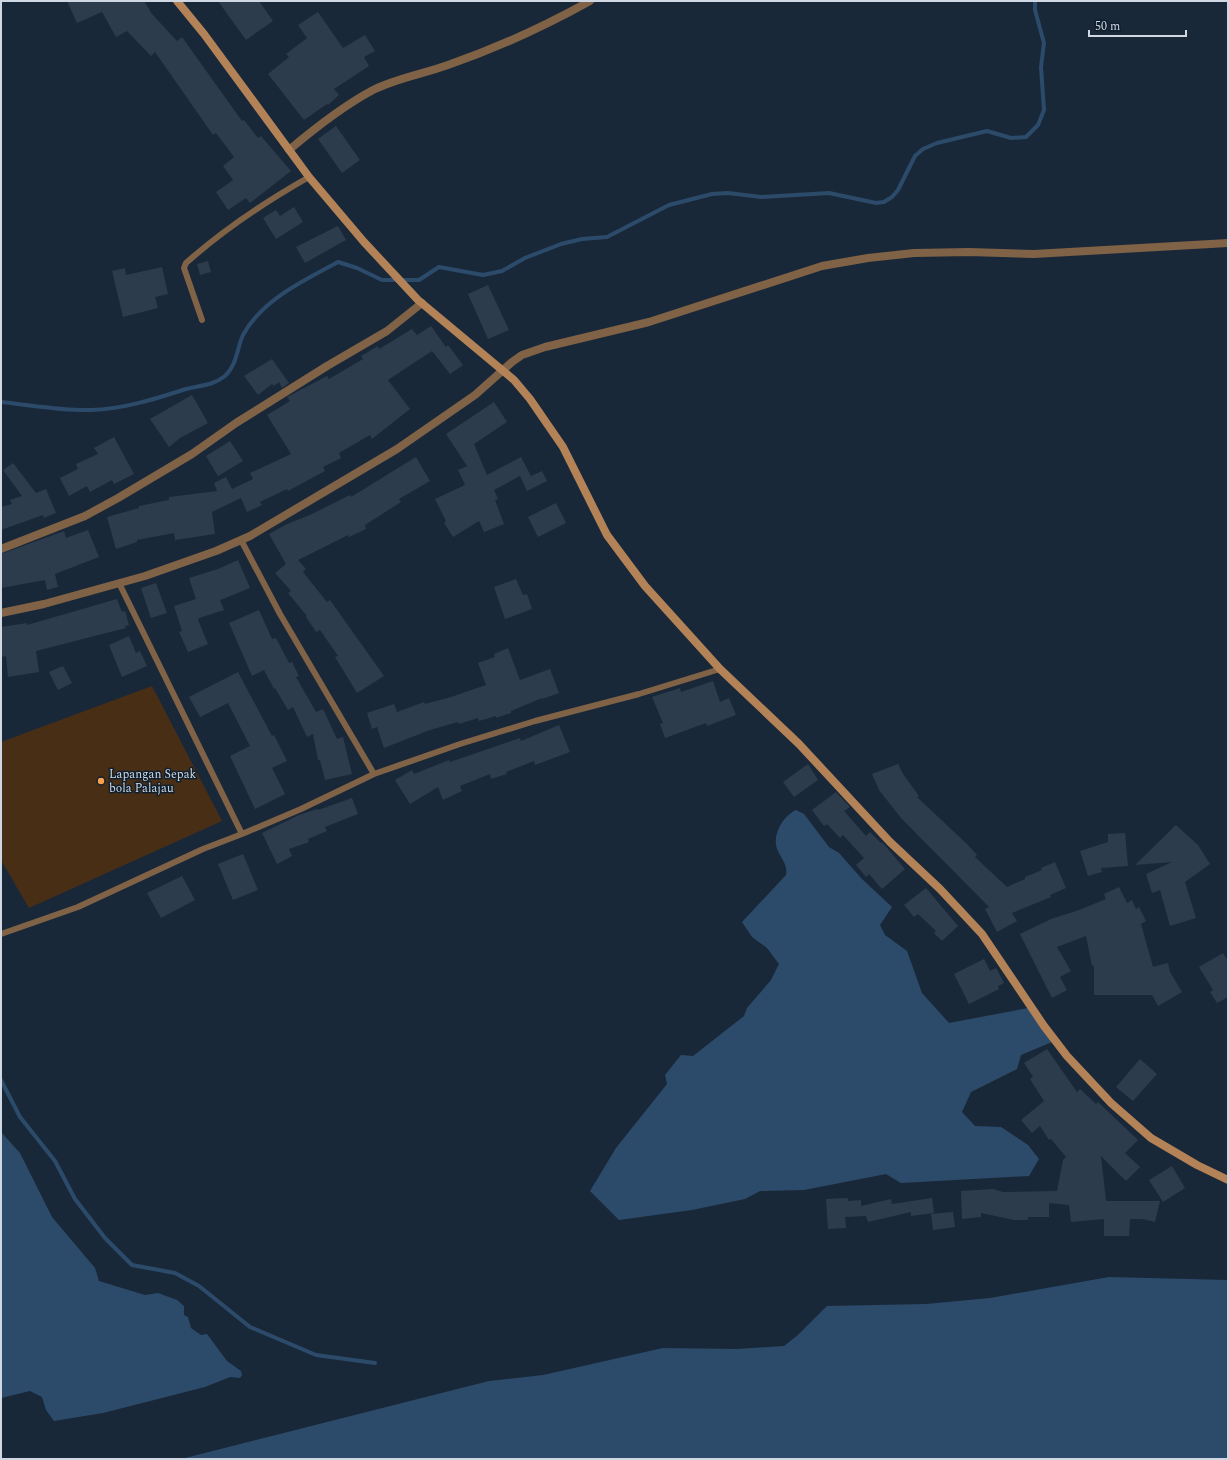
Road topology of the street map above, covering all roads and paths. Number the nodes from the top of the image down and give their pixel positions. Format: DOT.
graph roads {
  1 [pos="177,1"];
  2 [pos="590,1"];
  3 [pos="289,150"];
  4 [pos="309,177"];
  5 [pos="1228,243"];
  6 [pos="420,301"];
  7 [pos="202,320"];
  8 [pos="503,371"];
  9 [pos="241,540"];
  10 [pos="1,549"];
  11 [pos="118,583"];
  12 [pos="1,613"];
  13 [pos="720,669"];
  14 [pos="374,774"];
  15 [pos="242,834"];
  16 [pos="1,934"];
  17 [pos="1228,1180"];
  1 -- 3 [label="main road"];
  2 -- 3 [label="street"];
  3 -- 4 [label="main road"];
  4 -- 6 [label="main road"];
  4 -- 7 [label="lane"];
  5 -- 8 [label="street"];
  6 -- 8 [label="main road"];
  6 -- 10 [label="street"];
  8 -- 9 [label="street"];
  8 -- 13 [label="main road"];
  9 -- 11 [label="street"];
  9 -- 14 [label="lane"];
  11 -- 12 [label="street"];
  11 -- 15 [label="lane"];
  13 -- 14 [label="lane"];
  13 -- 17 [label="main road"];
  14 -- 15 [label="lane"];
  15 -- 16 [label="lane"];
}
